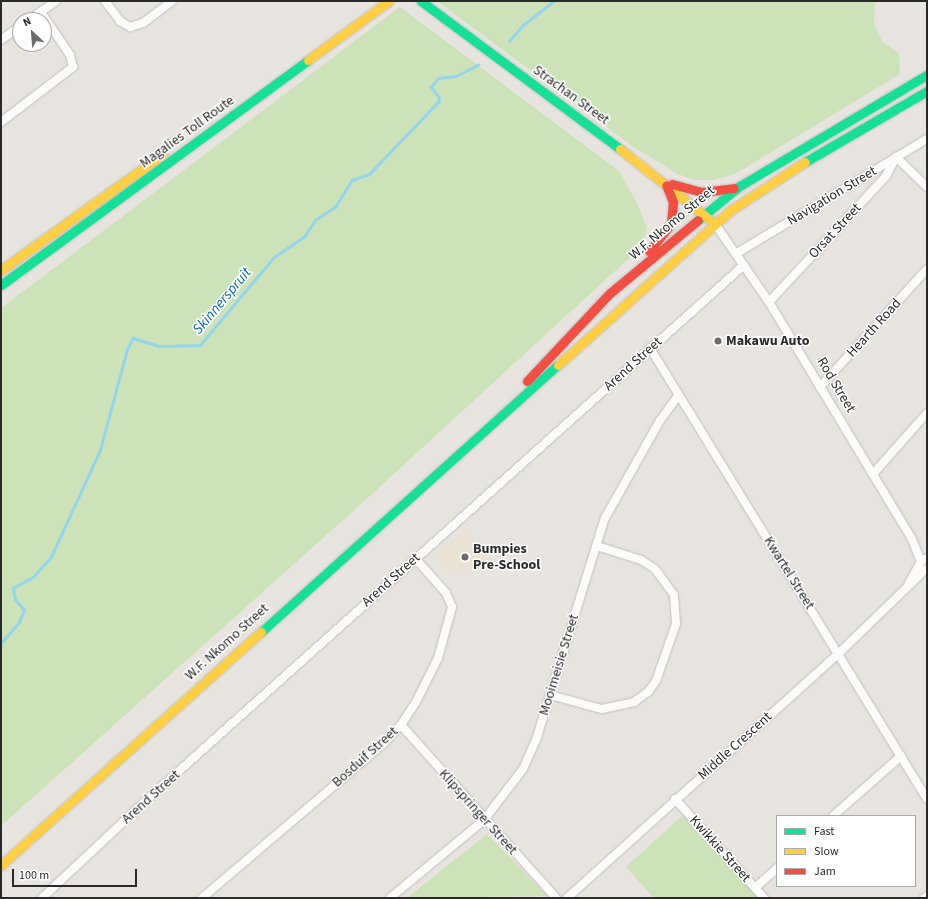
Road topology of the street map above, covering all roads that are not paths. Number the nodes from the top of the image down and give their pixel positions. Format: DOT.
graph roads {
  1 [pos="56,1"];
  2 [pos="105,1"];
  3 [pos="172,1"];
  4 [pos="375,1"];
  5 [pos="390,1"];
  6 [pos="421,1"];
  7 [pos="41,12"];
  8 [pos="52,28"];
  9 [pos="12,32"];
  10 [pos="1,40"];
  11 [pos="927,75"];
  12 [pos="927,91"];
  13 [pos="1,122"];
  14 [pos="927,139"];
  15 [pos="896,157"];
  16 [pos="665,182"];
  17 [pos="738,186"];
  18 [pos="927,187"];
  19 [pos="703,214"];
  20 [pos="715,224"];
  21 [pos="737,253"];
  22 [pos="744,265"];
  23 [pos="927,268"];
  24 [pos="1,270"];
  25 [pos="1,285"];
  26 [pos="610,293"];
  27 [pos="769,302"];
  28 [pos="650,348"];
  29 [pos="820,387"];
  30 [pos="678,396"];
  31 [pos="927,413"];
  32 [pos="472,440"];
  33 [pos="873,474"];
  34 [pos="597,546"];
  35 [pos="415,558"];
  36 [pos="925,563"];
  37 [pos="839,653"];
  38 [pos="550,695"];
  39 [pos="401,725"];
  40 [pos="901,756"];
  41 [pos="675,799"];
  42 [pos="927,799"];
  43 [pos="834,815"];
  44 [pos="484,820"];
  45 [pos="1,865"];
  46 [pos="776,869"];
  47 [pos="755,888"];
  48 [pos="927,896"];
  49 [pos="42,898"];
  50 [pos="202,898"];
  51 [pos="390,898"];
  52 [pos="556,898"];
  53 [pos="567,898"];
  54 [pos="764,898"];
  55 [pos="924,898"];
  1 -- 7 [label="street"];
  2 -- 3 [label="street"];
  4 -- 24 [label="main road, Magalies Toll Route"];
  5 -- 25 [label="main road, Magalies Toll Route"];
  6 -- 16 [label="main road, Strachan Street"];
  8 -- 13 [label="street"];
  9 -- 10 [label="street"];
  11 -- 17 [label="main road, W.F. Nkomo Street"];
  12 -- 20 [label="main road, W.F. Nkomo Street"];
  14 -- 15 [label="street, Navigation Street"];
  15 -- 18 [label="street"];
  15 -- 21 [label="street, Navigation Street"];
  15 -- 27 [label="street, Orsat Street"];
  16 -- 17 [label="main road"];
  16 -- 19 [label="main road, Strachan Street"];
  16 -- 26 [label="main road"];
  17 -- 19 [label="main road, W.F. Nkomo Street"];
  19 -- 20 [label="main road, Rod Street"];
  19 -- 26 [label="main road, W.F. Nkomo Street"];
  20 -- 21 [label="street, Rod Street"];
  20 -- 32 [label="main road, W.F. Nkomo Street"];
  21 -- 22 [label="street, Rod Street"];
  22 -- 27 [label="street, Rod Street"];
  22 -- 28 [label="street, Arend Street"];
  23 -- 29 [label="street, Hearth Road"];
  26 -- 32 [label="main road, W.F. Nkomo Street"];
  27 -- 29 [label="street, Rod Street"];
  28 -- 30 [label="street, Kwartel Street"];
  28 -- 35 [label="street, Arend Street"];
  29 -- 33 [label="street, Rod Street"];
  30 -- 34 [label="street, Mooimeisie Street"];
  30 -- 37 [label="street, Kwartel Street"];
  31 -- 33 [label="street"];
  32 -- 45 [label="main road, W.F. Nkomo Street"];
  33 -- 36 [label="street, Rod Street"];
  34 -- 38 [label="street, Mooimeisie Street"];
  34 -- 38 [label="street"];
  35 -- 39 [label="street, Bosduif Street"];
  35 -- 49 [label="street, Arend Street"];
  36 -- 37 [label="street, Middle Crescent"];
  37 -- 40 [label="street, Kwartel Street"];
  37 -- 41 [label="street, Middle Crescent"];
  38 -- 44 [label="street, Mooimeisie Street"];
  39 -- 44 [label="street, Klipspringer Street"];
  39 -- 50 [label="street, Bosduif Street"];
  40 -- 42 [label="street, Kwartel Street"];
  40 -- 43 [label="street"];
  41 -- 47 [label="street, Kwikkie Street"];
  41 -- 53 [label="street, Middle Crescent"];
  44 -- 51 [label="street, Mooimeisie Street"];
  44 -- 52 [label="street, Klipspringer Street"];
  46 -- 47 [label="street"];
  47 -- 54 [label="street, Kwikkie Street"];
  48 -- 55 [label="street"];
}
